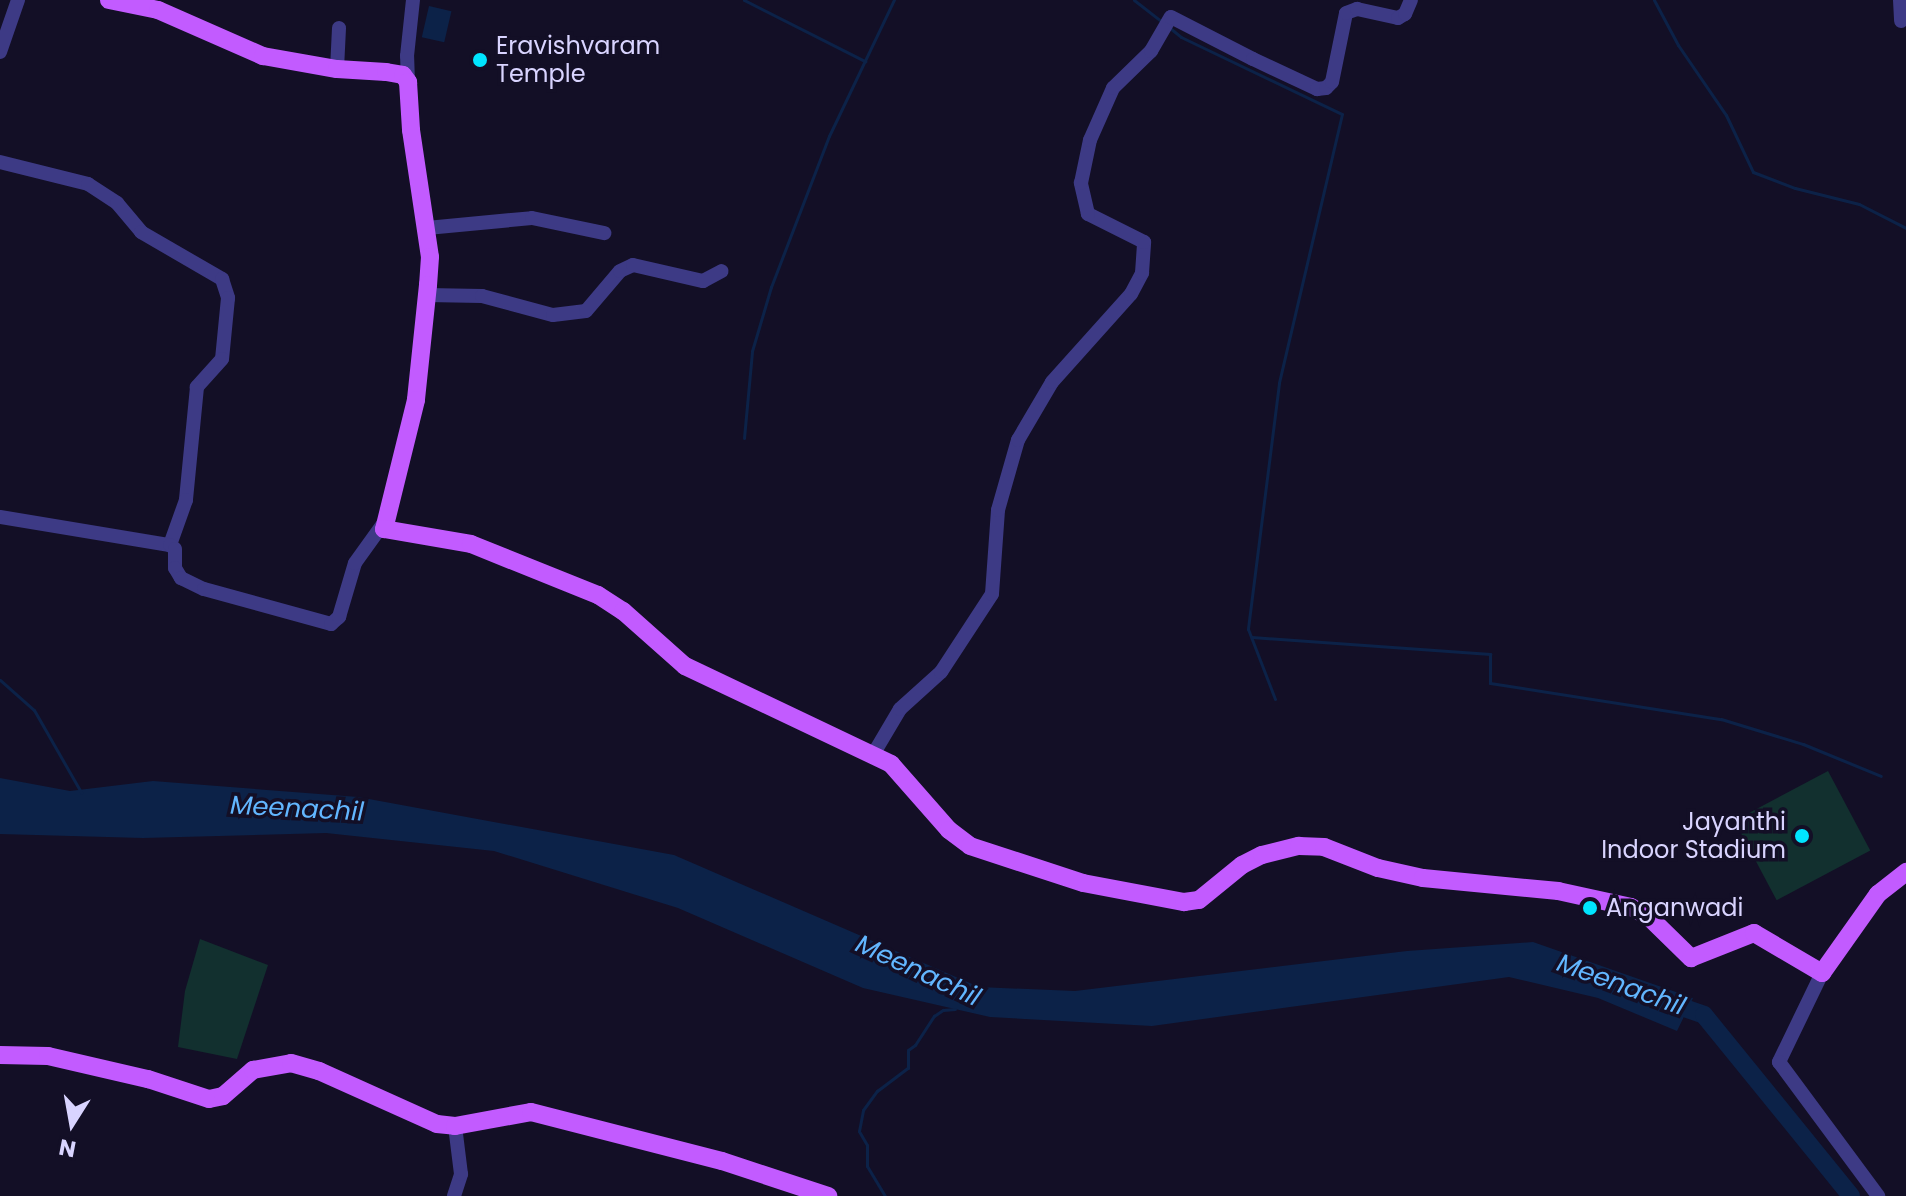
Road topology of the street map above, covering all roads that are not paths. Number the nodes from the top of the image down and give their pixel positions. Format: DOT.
graph roads {
  1 [pos="18,0"];
  2 [pos="109,0"];
  3 [pos="413,0"];
  4 [pos="1411,0"];
  5 [pos="1900,0"];
  6 [pos="1901,21"];
  7 [pos="339,28"];
  8 [pos="0,52"];
  9 [pos="337,69"];
  10 [pos="408,82"];
  11 [pos="0,162"];
  12 [pos="427,228"];
  13 [pos="604,233"];
  14 [pos="722,271"];
  15 [pos="427,295"];
  16 [pos="0,517"];
  17 [pos="383,524"];
  18 [pos="170,545"];
  19 [pos="874,753"];
  20 [pos="1906,872"];
  21 [pos="1822,973"];
  22 [pos="0,1055"];
  23 [pos="455,1126"];
  24 [pos="454,1196"];
  25 [pos="828,1196"];
  26 [pos="1878,1196"];
  1 -- 8 [label="street"];
  2 -- 9 [label="main road"];
  3 -- 10 [label="street"];
  4 -- 19 [label="street"];
  5 -- 6 [label="street"];
  7 -- 9 [label="street"];
  9 -- 10 [label="main road"];
  10 -- 12 [label="main road"];
  11 -- 18 [label="street"];
  12 -- 13 [label="street"];
  12 -- 15 [label="main road"];
  14 -- 15 [label="street"];
  15 -- 17 [label="main road"];
  16 -- 18 [label="street"];
  17 -- 18 [label="street"];
  17 -- 19 [label="main road"];
  19 -- 21 [label="main road"];
  20 -- 21 [label="main road"];
  21 -- 26 [label="street"];
  22 -- 23 [label="main road"];
  23 -- 24 [label="street"];
  23 -- 25 [label="main road"];
}
